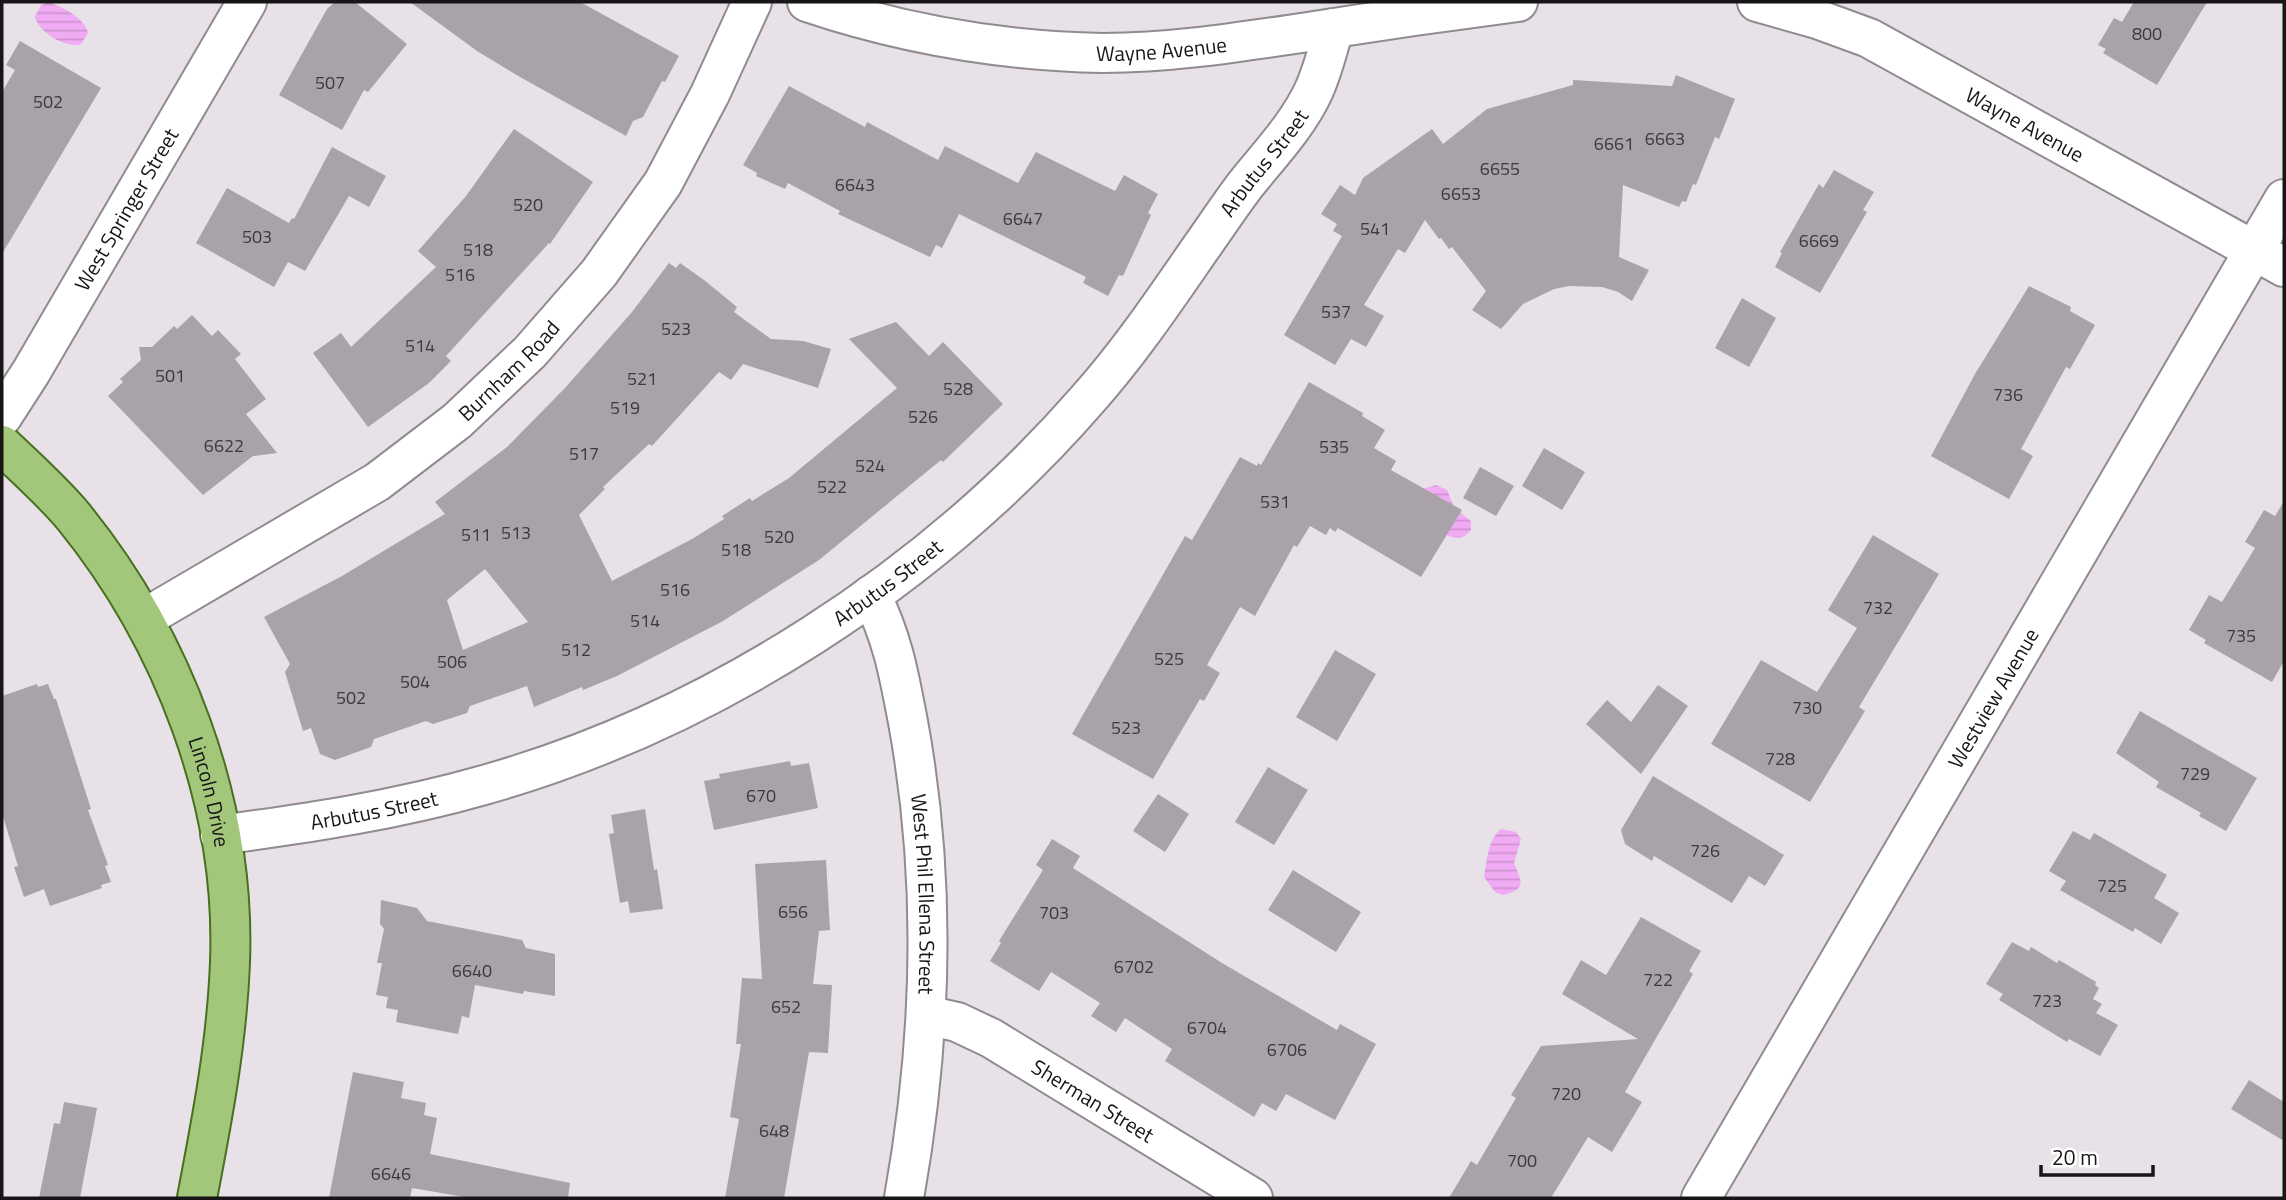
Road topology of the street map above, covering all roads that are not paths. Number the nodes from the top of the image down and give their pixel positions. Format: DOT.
graph roads {
  1 [pos="247,2"];
  2 [pos="752,2"];
  3 [pos="807,2"];
  4 [pos="1757,2"];
  5 [pos="1503,3"];
  6 [pos="872,11"];
  7 [pos="1334,28"];
  8 [pos="2284,199"];
  9 [pos="2270,258"];
  10 [pos="2,417"];
  11 [pos="2,445"];
  12 [pos="871,595"];
  13 [pos="143,619"];
  14 [pos="220,835"];
  15 [pos="926,1014"];
  16 [pos="197,1198"];
  17 [pos="904,1198"];
  18 [pos="1253,1198"];
  19 [pos="1701,1198"];
  1 -- 10 [label="street, West Springer Street"];
  2 -- 13 [label="street, Burnham Road"];
  3 -- 6 [label="street, Wayne Avenue"];
  4 -- 9 [label="street, Wayne Avenue"];
  5 -- 7 [label="street, Wayne Avenue"];
  6 -- 7 [label="street, Wayne Avenue"];
  7 -- 12 [label="street, Arbutus Street"];
  8 -- 9 [label="street, Westview Avenue"];
  9 -- 19 [label="street, Westview Avenue"];
  11 -- 13 [label="main road, Lincoln Drive"];
  12 -- 14 [label="street, Arbutus Street"];
  12 -- 15 [label="street, West Phil Ellena Street"];
  13 -- 14 [label="main road, Lincoln Drive"];
  14 -- 16 [label="main road, Lincoln Drive"];
  15 -- 17 [label="street, West Phil Ellena Street"];
  15 -- 18 [label="street, Sherman Street"];
}
